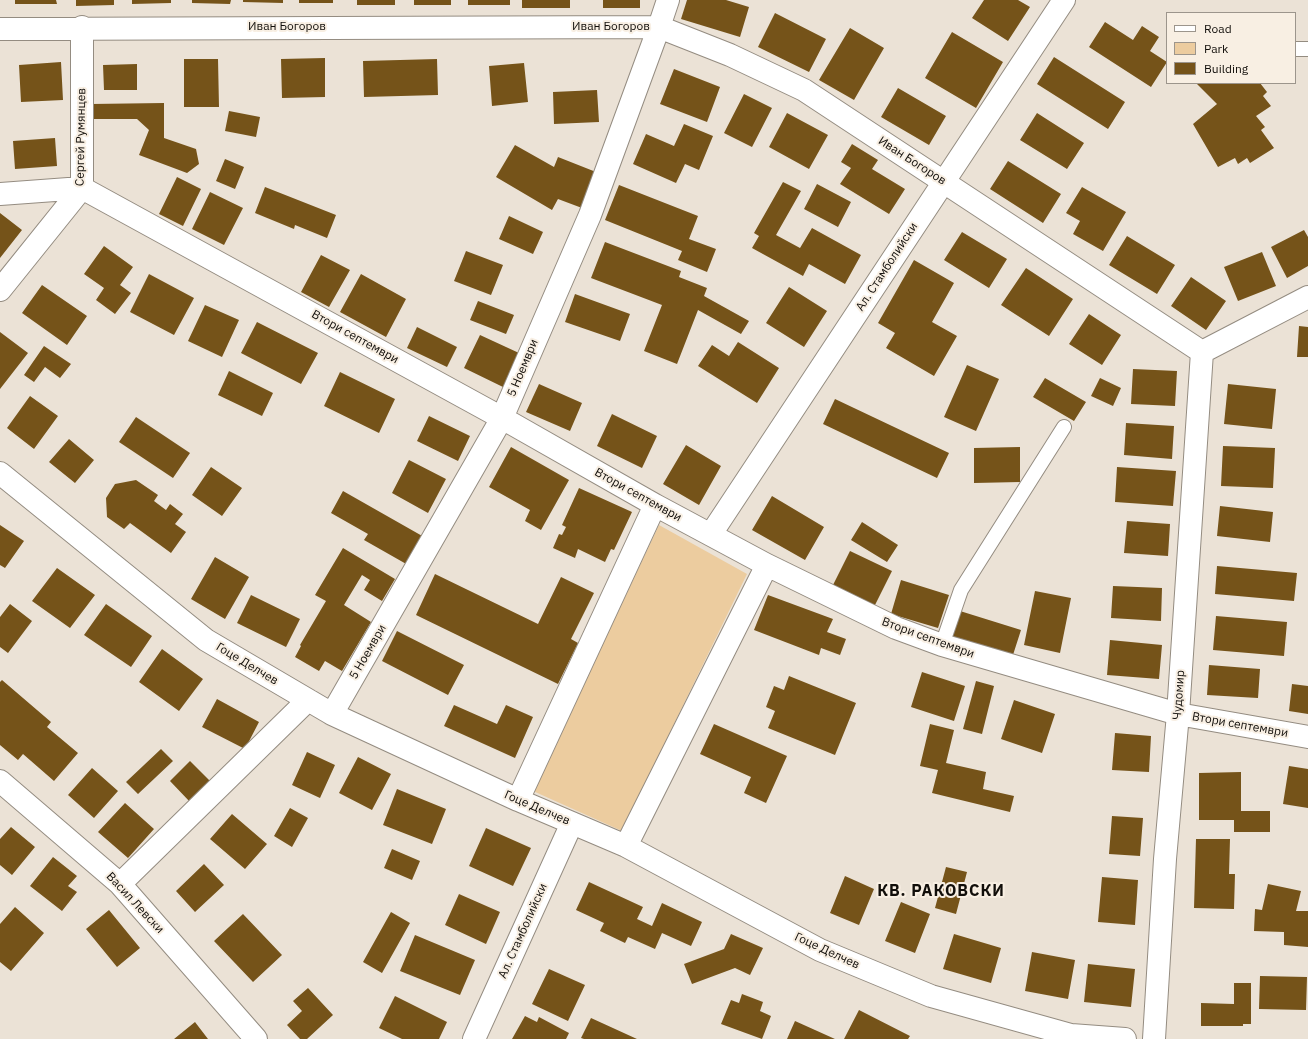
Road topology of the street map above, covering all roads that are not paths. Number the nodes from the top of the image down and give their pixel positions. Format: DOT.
graph roads {
  1 [pos="668,0"];
  2 [pos="1064,0"];
  3 [pos="82,27"];
  4 [pos="659,27"];
  5 [pos="0,29"];
  6 [pos="1296,49"];
  7 [pos="1308,49"];
  8 [pos="944,182"];
  9 [pos="82,188"];
  10 [pos="0,194"];
  11 [pos="0,290"];
  12 [pos="1308,297"];
  13 [pos="1202,352"];
  14 [pos="502,418"];
  15 [pos="1064,427"];
  16 [pos="0,473"];
  17 [pos="655,505"];
  18 [pos="711,534"];
  19 [pos="767,565"];
  20 [pos="942,646"];
  21 [pos="308,700"];
  22 [pos="332,714"];
  23 [pos="1178,714"];
  24 [pos="1308,737"];
  25 [pos="0,781"];
  26 [pos="518,800"];
  27 [pos="572,823"];
  28 [pos="626,846"];
  29 [pos="120,884"];
  30 [pos="1070,1037"];
  31 [pos="256,1039"];
  32 [pos="474,1039"];
  33 [pos="1125,1039"];
  34 [pos="1154,1039"];
  1 -- 4 [label="street, 5 Ноември"];
  2 -- 8 [label="street, Ал. Стамболийски"];
  3 -- 4 [label="street, Иван Богоров"];
  3 -- 5 [label="street, Иван Богоров"];
  3 -- 9 [label="street, Сергей Румянцев"];
  4 -- 8 [label="street, Иван Богоров"];
  4 -- 14 [label="street, 5 Ноември"];
  6 -- 7 [label="lane"];
  8 -- 13 [label="street, Иван Богоров"];
  8 -- 18 [label="street, Ал. Стамболийски"];
  9 -- 10 [label="street"];
  9 -- 11 [label="street, Сергей Румянцев"];
  9 -- 14 [label="street, Втори септември"];
  12 -- 13 [label="street"];
  13 -- 23 [label="street, Чудомир"];
  14 -- 17 [label="street, Втори септември"];
  14 -- 22 [label="street, 5 Ноември"];
  15 -- 20 [label="lane"];
  16 -- 21 [label="street, Гоце Делчев"];
  17 -- 18 [label="street, Втори септември"];
  17 -- 26 [label="street"];
  18 -- 19 [label="street, Втори септември"];
  19 -- 20 [label="street, Втори септември"];
  19 -- 28 [label="street"];
  20 -- 23 [label="street, Втори септември"];
  21 -- 22 [label="street, Гоце Делчев"];
  21 -- 29 [label="street"];
  22 -- 26 [label="street, Гоце Делчев"];
  23 -- 24 [label="street, Втори септември"];
  23 -- 34 [label="street, Чудомир"];
  25 -- 29 [label="street, Васил Левски"];
  26 -- 27 [label="street, Гоце Делчев"];
  27 -- 28 [label="street, Гоце Делчев"];
  27 -- 32 [label="street, Ал. Стамболийски"];
  28 -- 30 [label="street, Гоце Делчев"];
  29 -- 31 [label="street, Васил Левски"];
  30 -- 33 [label="street, Гоце Делчев"];
}
